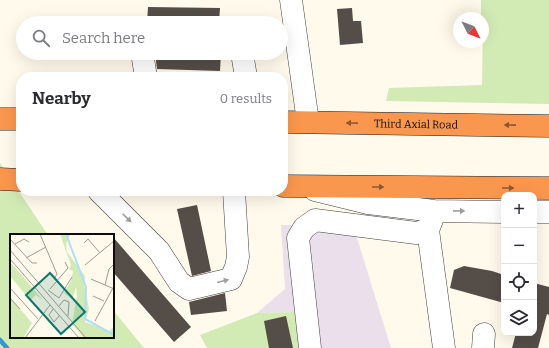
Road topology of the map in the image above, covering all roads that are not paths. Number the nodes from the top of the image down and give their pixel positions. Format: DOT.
graph roads {
  1 [pos="291,0"];
  2 [pos="143,60"];
  3 [pos="243,60"];
  4 [pos="145,72"];
  5 [pos="245,72"];
  6 [pos="0,119"];
  7 [pos="16,119"];
  8 [pos="288,122"];
  9 [pos="308,122"];
  10 [pos="549,126"];
  11 [pos="0,179"];
  12 [pos="16,180"];
  13 [pos="290,186"];
  14 [pos="549,188"];
  15 [pos="104,196"];
  16 [pos="234,196"];
  17 [pos="501,212"];
  18 [pos="537,212"];
  19 [pos="549,212"];
  20 [pos="431,220"];
  21 [pos="310,348"];
  22 [pos="444,348"];
  1 -- 9 [label="street"];
  2 -- 4 [label="street"];
  3 -- 5 [label="street"];
  6 -- 7 [label="highway"];
  8 -- 9 [label="highway, Third Axial Road"];
  10 -- 9 [label="highway, Third Axial Road, one-way"];
  11 -- 12 [label="highway"];
  13 -- 14 [label="highway, one-way"];
  13 -- 20 [label="street"];
  15 -- 16 [label="street, one-way"];
  20 -- 17 [label="street, one-way"];
  18 -- 19 [label="street"];
  20 -- 21 [label="street"];
  20 -- 22 [label="street"];
}
